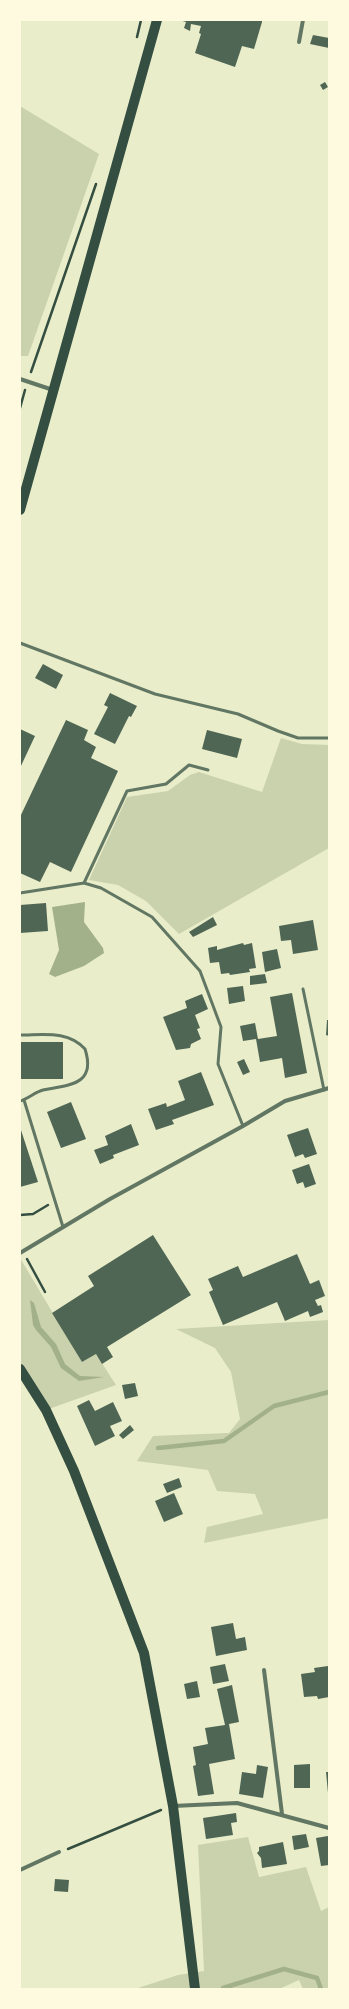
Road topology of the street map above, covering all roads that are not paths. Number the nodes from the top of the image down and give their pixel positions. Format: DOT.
graph roads {
  1 [pos="157,20"];
  2 [pos="303,20"];
  3 [pos="300,42"];
  4 [pos="20,379"];
  5 [pos="53,390"];
  6 [pos="20,510"];
  7 [pos="20,643"];
  8 [pos="329,738"];
  9 [pos="208,770"];
  10 [pos="84,884"];
  11 [pos="20,893"];
  12 [pos="303,990"];
  13 [pos="20,1035"];
  14 [pos="329,1088"];
  15 [pos="324,1090"];
  16 [pos="22,1101"];
  17 [pos="243,1126"];
  18 [pos="63,1227"];
  19 [pos="21,1252"];
  20 [pos="20,1369"];
  21 [pos="264,1670"];
  22 [pos="173,1806"];
  23 [pos="282,1814"];
  24 [pos="329,1828"];
  25 [pos="59,1852"];
  26 [pos="20,1870"];
  27 [pos="195,1989"];
  1 -- 5 [label="main road"];
  2 -- 3 [label="street"];
  4 -- 5 [label="street"];
  5 -- 6 [label="main road"];
  7 -- 8 [label="lane"];
  9 -- 10 [label="lane"];
  10 -- 11 [label="lane"];
  10 -- 17 [label="lane"];
  12 -- 15 [label="lane"];
  13 -- 16 [label="lane"];
  14 -- 15 [label="street"];
  15 -- 17 [label="street"];
  16 -- 18 [label="lane"];
  17 -- 18 [label="street"];
  18 -- 19 [label="street"];
  20 -- 22 [label="main road"];
  21 -- 23 [label="street"];
  22 -- 23 [label="street"];
  22 -- 27 [label="main road"];
  23 -- 24 [label="street"];
  25 -- 26 [label="street"];
}
